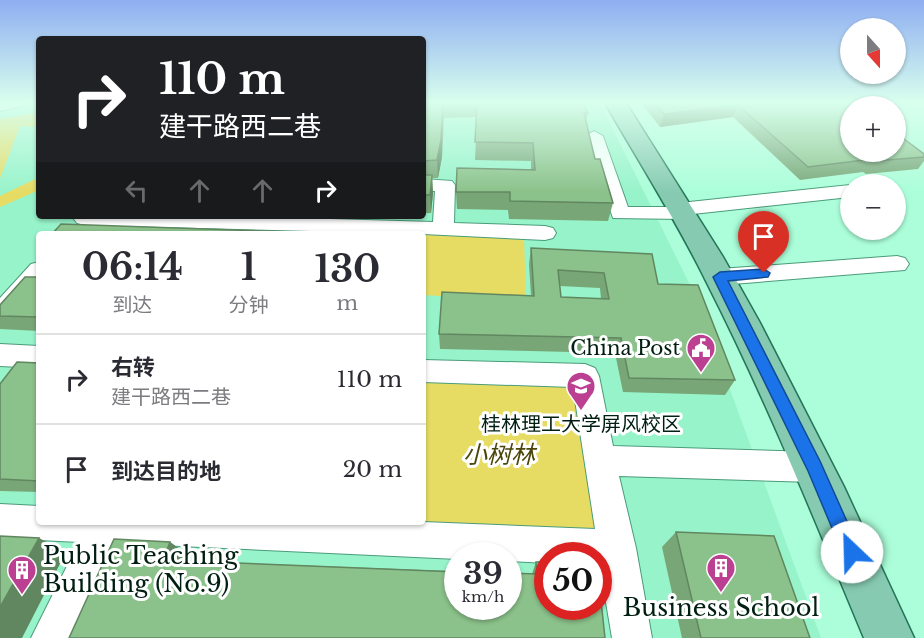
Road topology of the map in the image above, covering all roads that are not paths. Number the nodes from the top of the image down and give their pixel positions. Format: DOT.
graph roads {
  1 [pos="633,133"];
  2 [pos="594,136"];
  3 [pos="426,185"];
  4 [pos="840,192"];
  5 [pos="681,211"];
  6 [pos="80,223"];
  7 [pos="443,230"];
  8 [pos="381,231"];
  9 [pos="426,231"];
  10 [pos="545,233"];
  11 [pos="897,264"];
  12 [pos="36,273"];
  13 [pos="720,277"];
  14 [pos="0,315"];
  15 [pos="0,356"];
  16 [pos="36,357"];
  17 [pos="426,370"];
  18 [pos="602,461"];
  19 [pos="814,467"];
  20 [pos="0,521"];
  21 [pos="36,522"];
  22 [pos="106,525"];
  23 [pos="127,525"];
  24 [pos="618,548"];
  25 [pos="51,638"];
  26 [pos="632,638"];
  27 [pos="889,638"];
  1 -- 5 [label="main road"];
  2 -- 5 [label="lane"];
  3 -- 7 [label="lane"];
  4 -- 5 [label="lane"];
  5 -- 13 [label="main road"];
  6 -- 8 [label="lane"];
  7 -- 9 [label="lane"];
  7 -- 10 [label="lane"];
  11 -- 13 [label="lane"];
  12 -- 14 [label="lane"];
  13 -- 19 [label="main road"];
  15 -- 16 [label="lane"];
  17 -- 18 [label="lane"];
  18 -- 19 [label="lane"];
  18 -- 24 [label="lane"];
  19 -- 27 [label="main road"];
  20 -- 21 [label="lane"];
  22 -- 25 [label="lane"];
  23 -- 24 [label="lane"];
  24 -- 26 [label="lane"];
}
